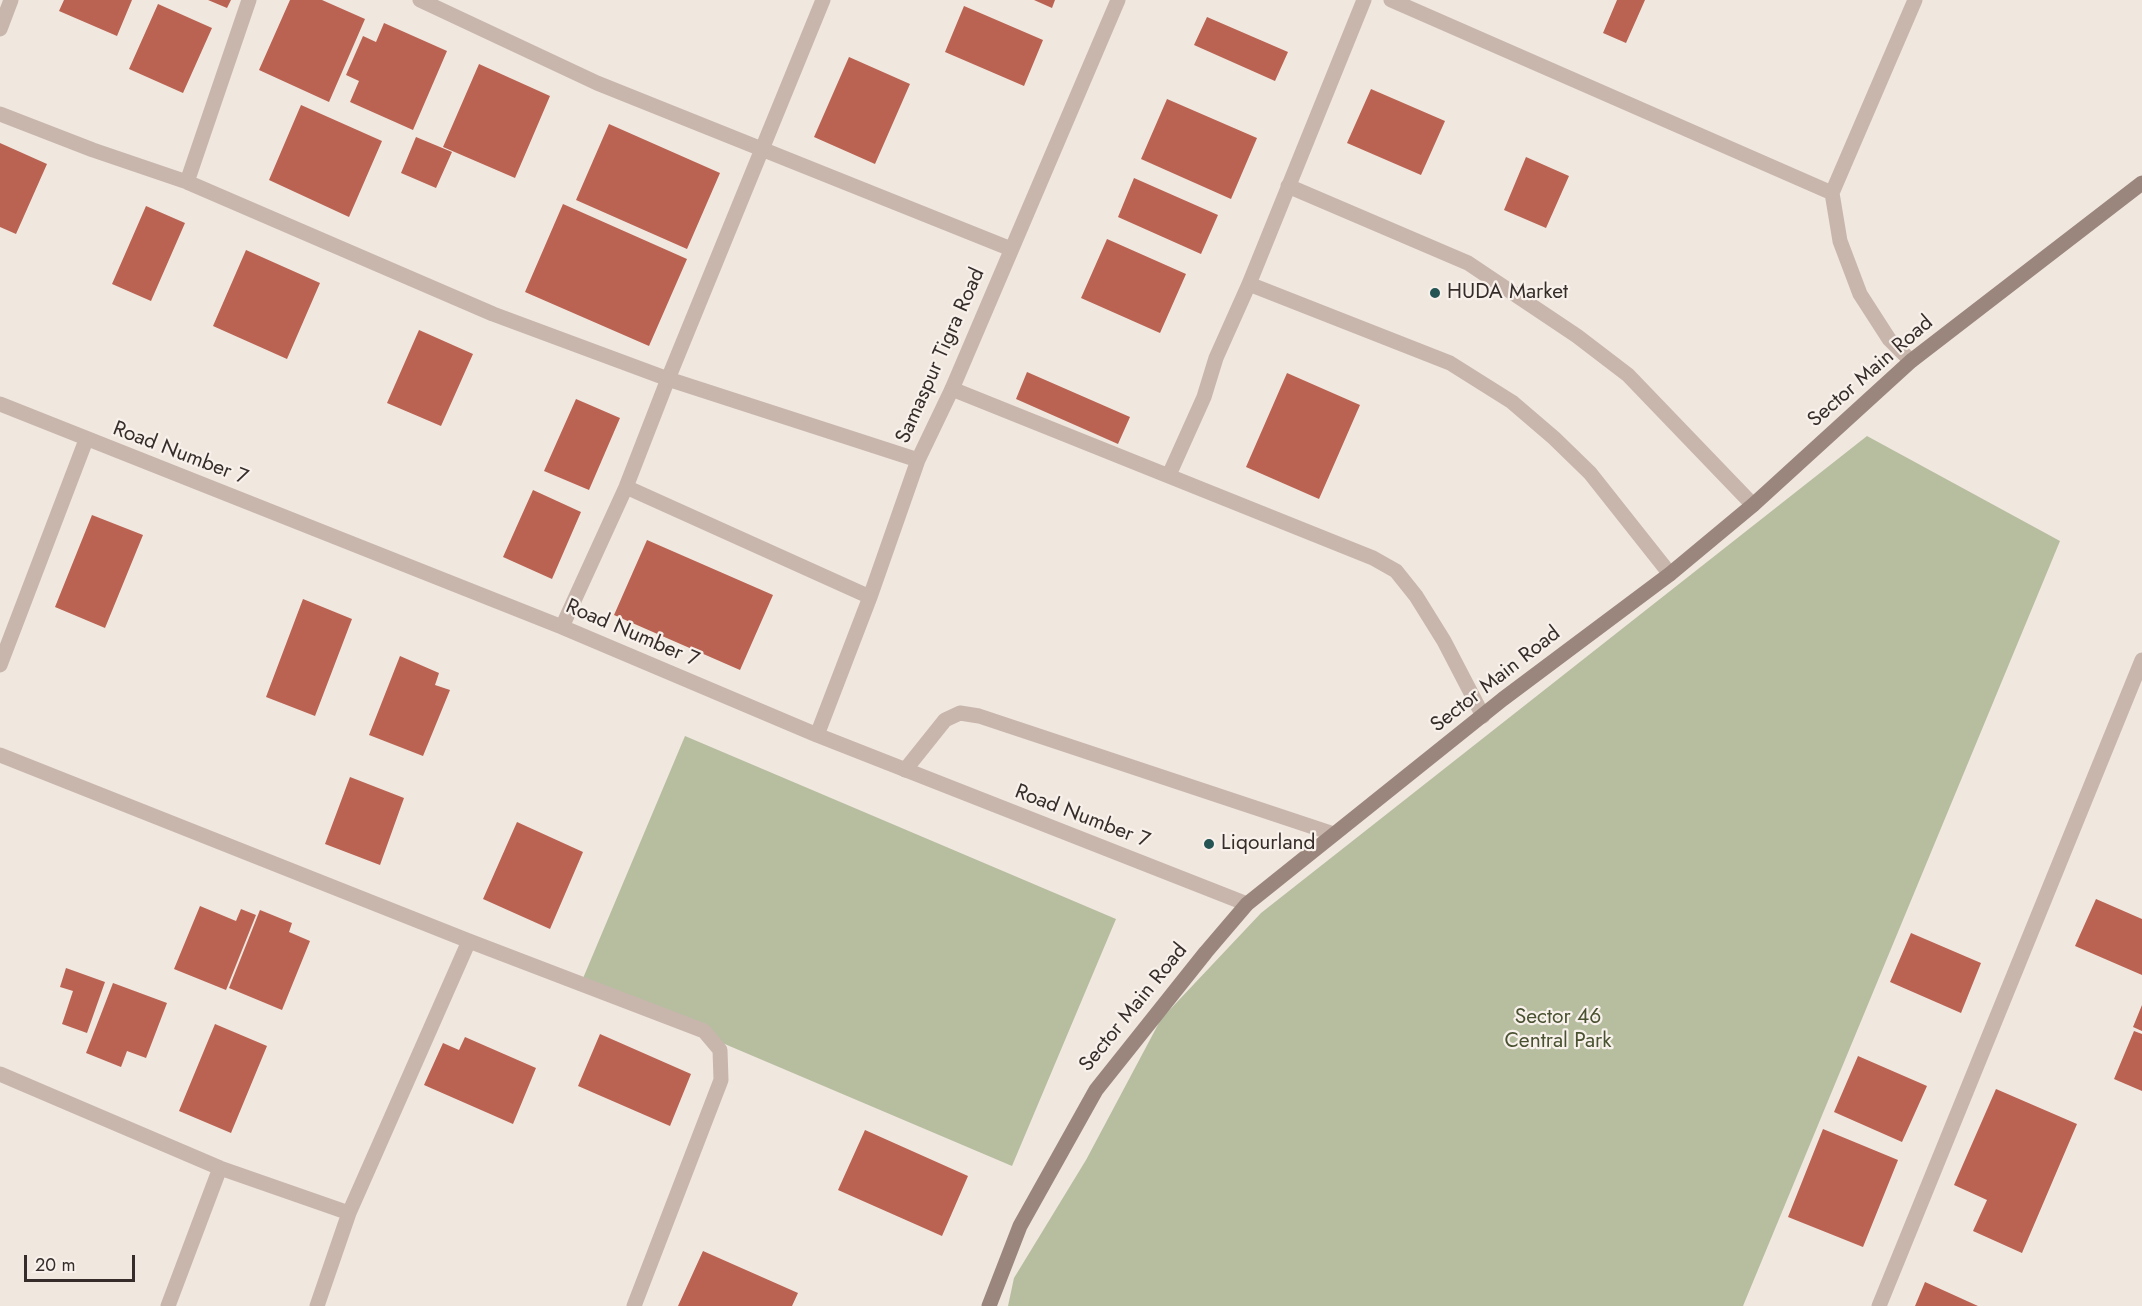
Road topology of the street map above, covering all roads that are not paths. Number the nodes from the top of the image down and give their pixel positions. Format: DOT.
graph roads {
  1 [pos="11,0"];
  2 [pos="249,0"];
  3 [pos="420,0"];
  4 [pos="823,0"];
  5 [pos="1118,0"];
  6 [pos="1364,0"];
  7 [pos="1391,0"];
  8 [pos="1915,0"];
  9 [pos="0,29"];
  10 [pos="0,114"];
  11 [pos="761,149"];
  12 [pos="187,182"];
  13 [pos="2142,183"];
  14 [pos="1288,186"];
  15 [pos="1832,194"];
  16 [pos="1011,249"];
  17 [pos="1249,284"];
  18 [pos="1911,361"];
  19 [pos="668,380"];
  20 [pos="952,389"];
  21 [pos="0,404"];
  22 [pos="86,440"];
  23 [pos="918,460"];
  24 [pos="1169,475"];
  25 [pos="626,487"];
  26 [pos="1753,505"];
  27 [pos="1670,574"];
  28 [pos="870,597"];
  29 [pos="562,627"];
  30 [pos="2142,660"];
  31 [pos="0,665"];
  32 [pos="1483,716"];
  33 [pos="817,735"];
  34 [pos="0,754"];
  35 [pos="905,770"];
  36 [pos="1334,834"];
  37 [pos="1247,904"];
  38 [pos="469,941"];
  39 [pos="0,1074"];
  40 [pos="220,1168"];
  41 [pos="349,1213"];
  42 [pos="168,1306"];
  43 [pos="318,1306"];
  44 [pos="634,1306"];
  45 [pos="989,1306"];
  46 [pos="1878,1306"];
  1 -- 9 [label="street"];
  2 -- 12 [label="street"];
  3 -- 11 [label="street"];
  4 -- 11 [label="street"];
  5 -- 16 [label="street, Samaspur Tigra Road"];
  6 -- 14 [label="street"];
  7 -- 15 [label="street"];
  8 -- 15 [label="street"];
  10 -- 12 [label="street"];
  11 -- 16 [label="street"];
  11 -- 19 [label="street"];
  12 -- 19 [label="street"];
  13 -- 18 [label="street, Sector Main Road"];
  14 -- 17 [label="street"];
  14 -- 26 [label="street"];
  15 -- 18 [label="street"];
  16 -- 20 [label="street, Samaspur Tigra Road"];
  17 -- 24 [label="street"];
  17 -- 27 [label="street"];
  18 -- 26 [label="street, Sector Main Road"];
  19 -- 23 [label="street"];
  19 -- 25 [label="street"];
  20 -- 23 [label="street, Samaspur Tigra Road"];
  20 -- 24 [label="street"];
  21 -- 22 [label="street, Road Number 7"];
  22 -- 29 [label="street, Road Number 7"];
  22 -- 31 [label="street"];
  23 -- 28 [label="street, Samaspur Tigra Road"];
  24 -- 32 [label="street"];
  25 -- 28 [label="street"];
  25 -- 29 [label="street"];
  26 -- 27 [label="street, Sector Main Road"];
  27 -- 32 [label="street, Sector Main Road"];
  28 -- 33 [label="street, Samaspur Tigra Road"];
  29 -- 33 [label="street, Road Number 7"];
  30 -- 46 [label="street"];
  32 -- 36 [label="street, Sector Main Road"];
  33 -- 35 [label="street, Road Number 7"];
  34 -- 38 [label="street"];
  35 -- 36 [label="street"];
  35 -- 37 [label="street, Road Number 7"];
  36 -- 37 [label="street, Sector Main Road"];
  37 -- 45 [label="street, Sector Main Road"];
  38 -- 41 [label="street"];
  38 -- 44 [label="street"];
  39 -- 40 [label="street"];
  40 -- 41 [label="street"];
  40 -- 42 [label="street"];
  41 -- 43 [label="street"];
}
